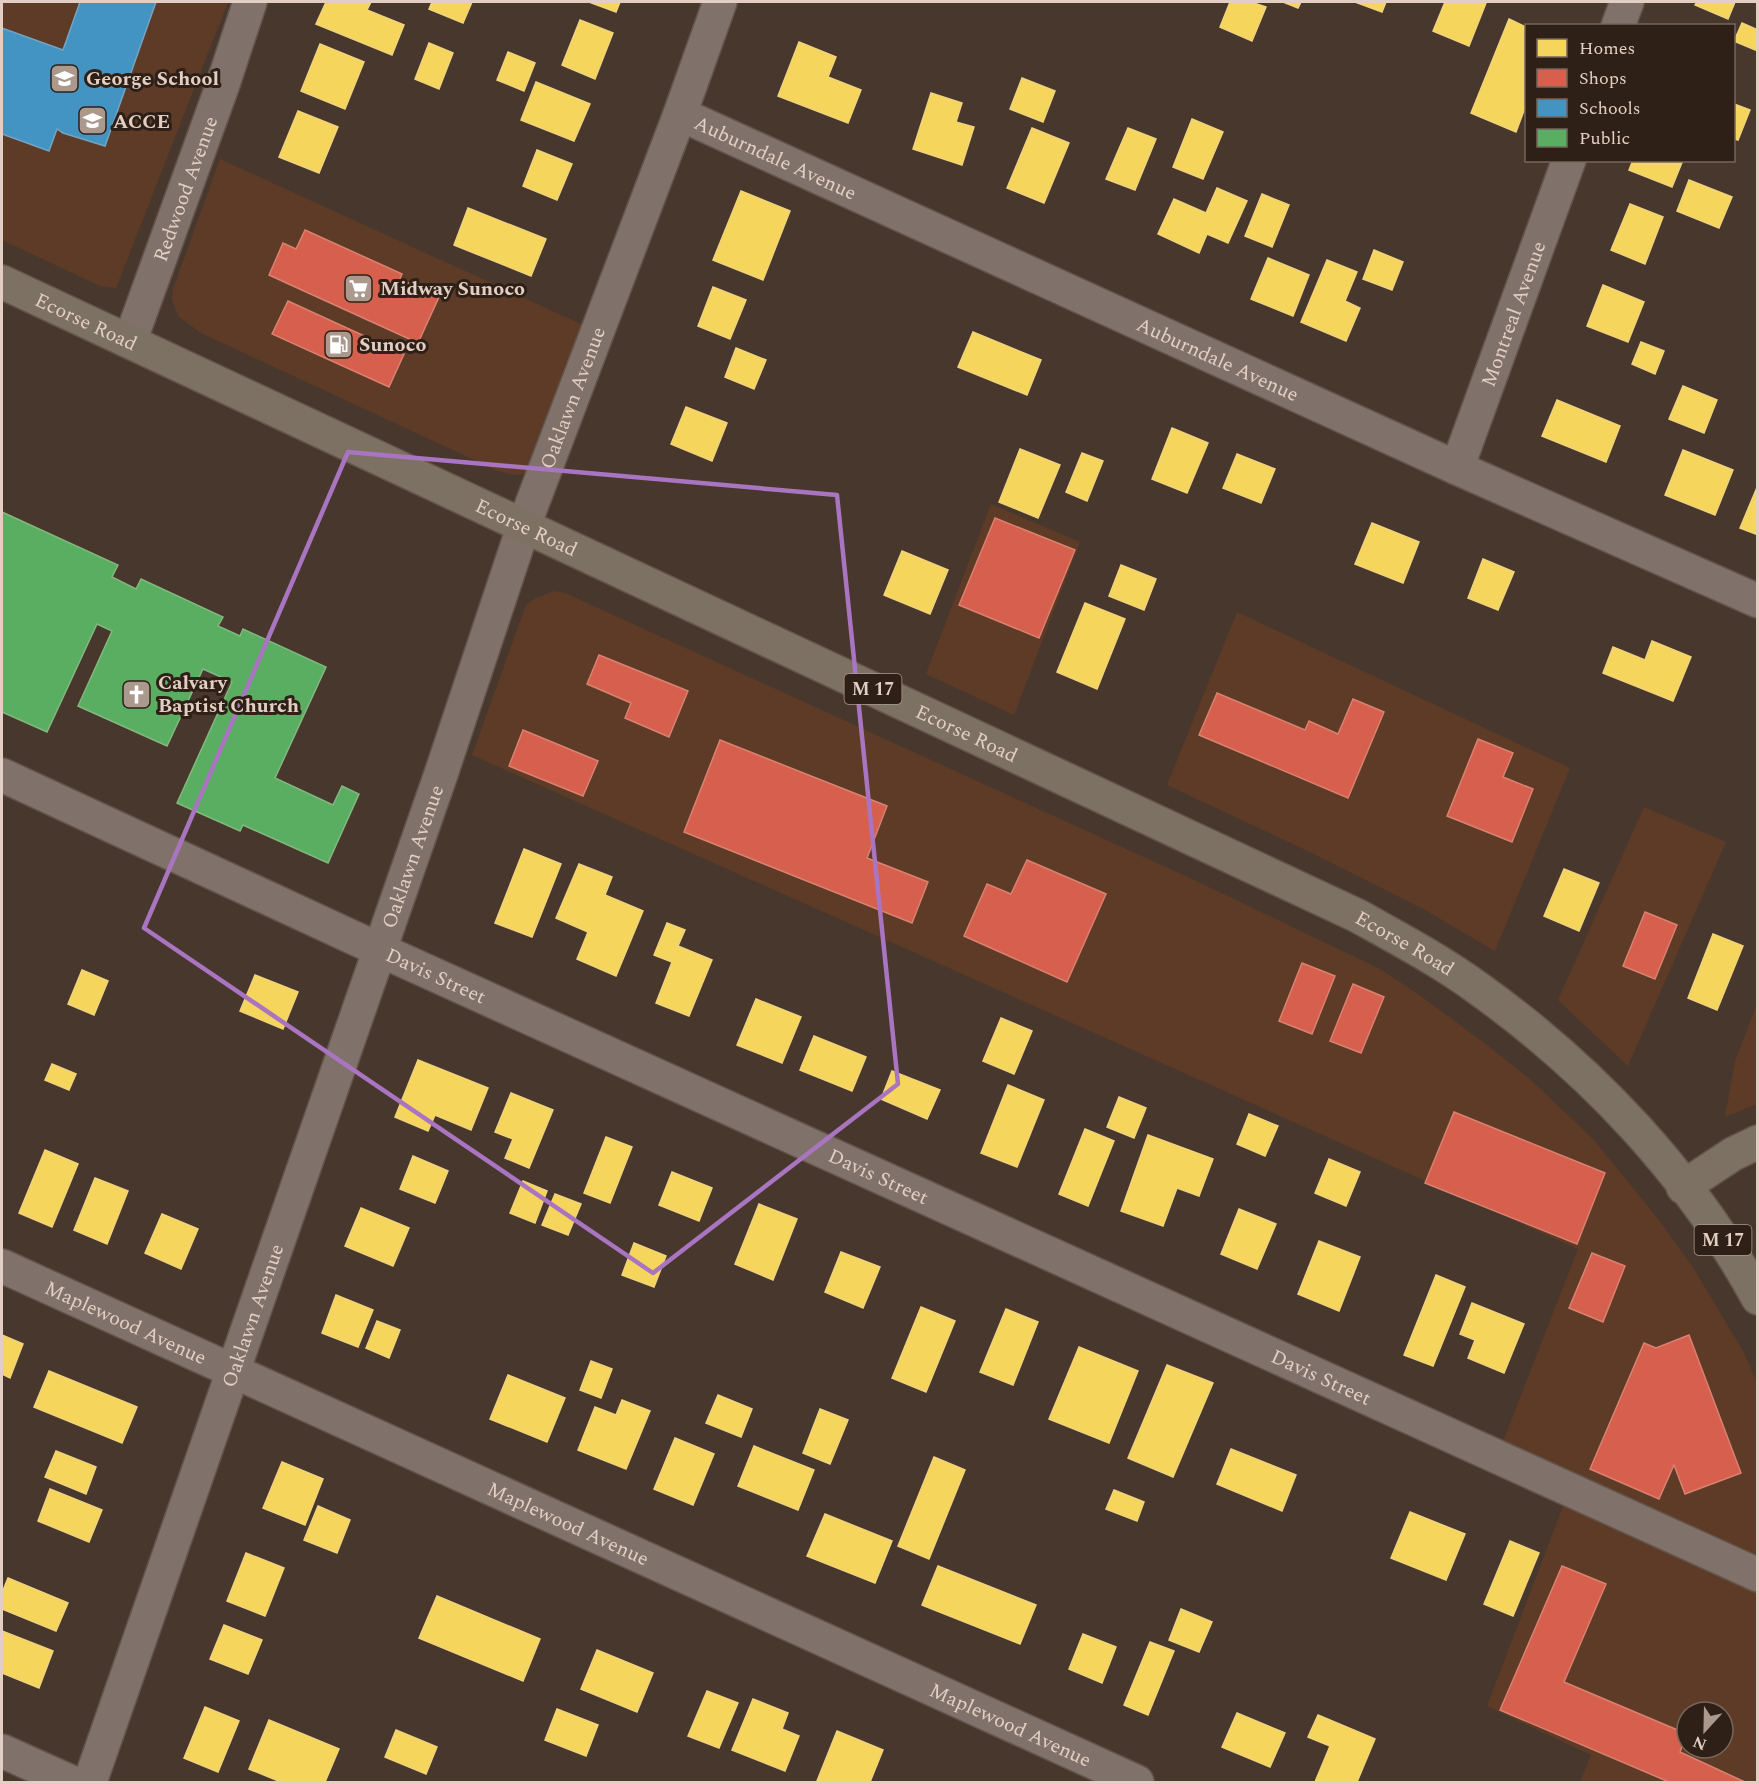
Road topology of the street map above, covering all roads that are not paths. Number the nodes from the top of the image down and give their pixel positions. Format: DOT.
graph roads {
  1 [pos="250,2"];
  2 [pos="720,2"];
  3 [pos="1627,2"];
  4 [pos="1619,24"];
  5 [pos="680,114"];
  6 [pos="1568,162"];
  7 [pos="2,282"];
  8 [pos="130,341"];
  9 [pos="1457,468"];
  10 [pos="524,525"];
  11 [pos="1758,601"];
  12 [pos="2,775"];
  13 [pos="380,950"];
  14 [pos="1758,1142"];
  15 [pos="1683,1187"];
  16 [pos="2,1266"];
  17 [pos="1758,1298"];
  18 [pos="233,1372"];
  19 [pos="1758,1575"];
  20 [pos="2,1751"];
  21 [pos="71,1782"];
  22 [pos="90,1782"];
  23 [pos="1137,1782"];
  1 -- 8 [label="street, Redwood Avenue"];
  2 -- 5 [label="street, Oaklawn Avenue"];
  3 -- 4 [label="street"];
  5 -- 9 [label="street, Auburndale Avenue"];
  5 -- 10 [label="street, Oaklawn Avenue"];
  6 -- 9 [label="street, Montreal Avenue"];
  7 -- 8 [label="main road, Ecorse Road / M 17"];
  8 -- 10 [label="main road, Ecorse Road / M 17"];
  9 -- 11 [label="street, Auburndale Avenue"];
  10 -- 13 [label="street, Oaklawn Avenue"];
  10 -- 15 [label="main road, Ecorse Road / M 17"];
  12 -- 13 [label="street, Davis Street"];
  13 -- 18 [label="street, Oaklawn Avenue"];
  13 -- 19 [label="street, Davis Street"];
  14 -- 15 [label="main road"];
  15 -- 17 [label="main road, Ecorse Road / M 17"];
  16 -- 18 [label="street, Maplewood Avenue"];
  18 -- 22 [label="street, Oaklawn Avenue"];
  18 -- 23 [label="street, Maplewood Avenue"];
  20 -- 21 [label="street"];
}
